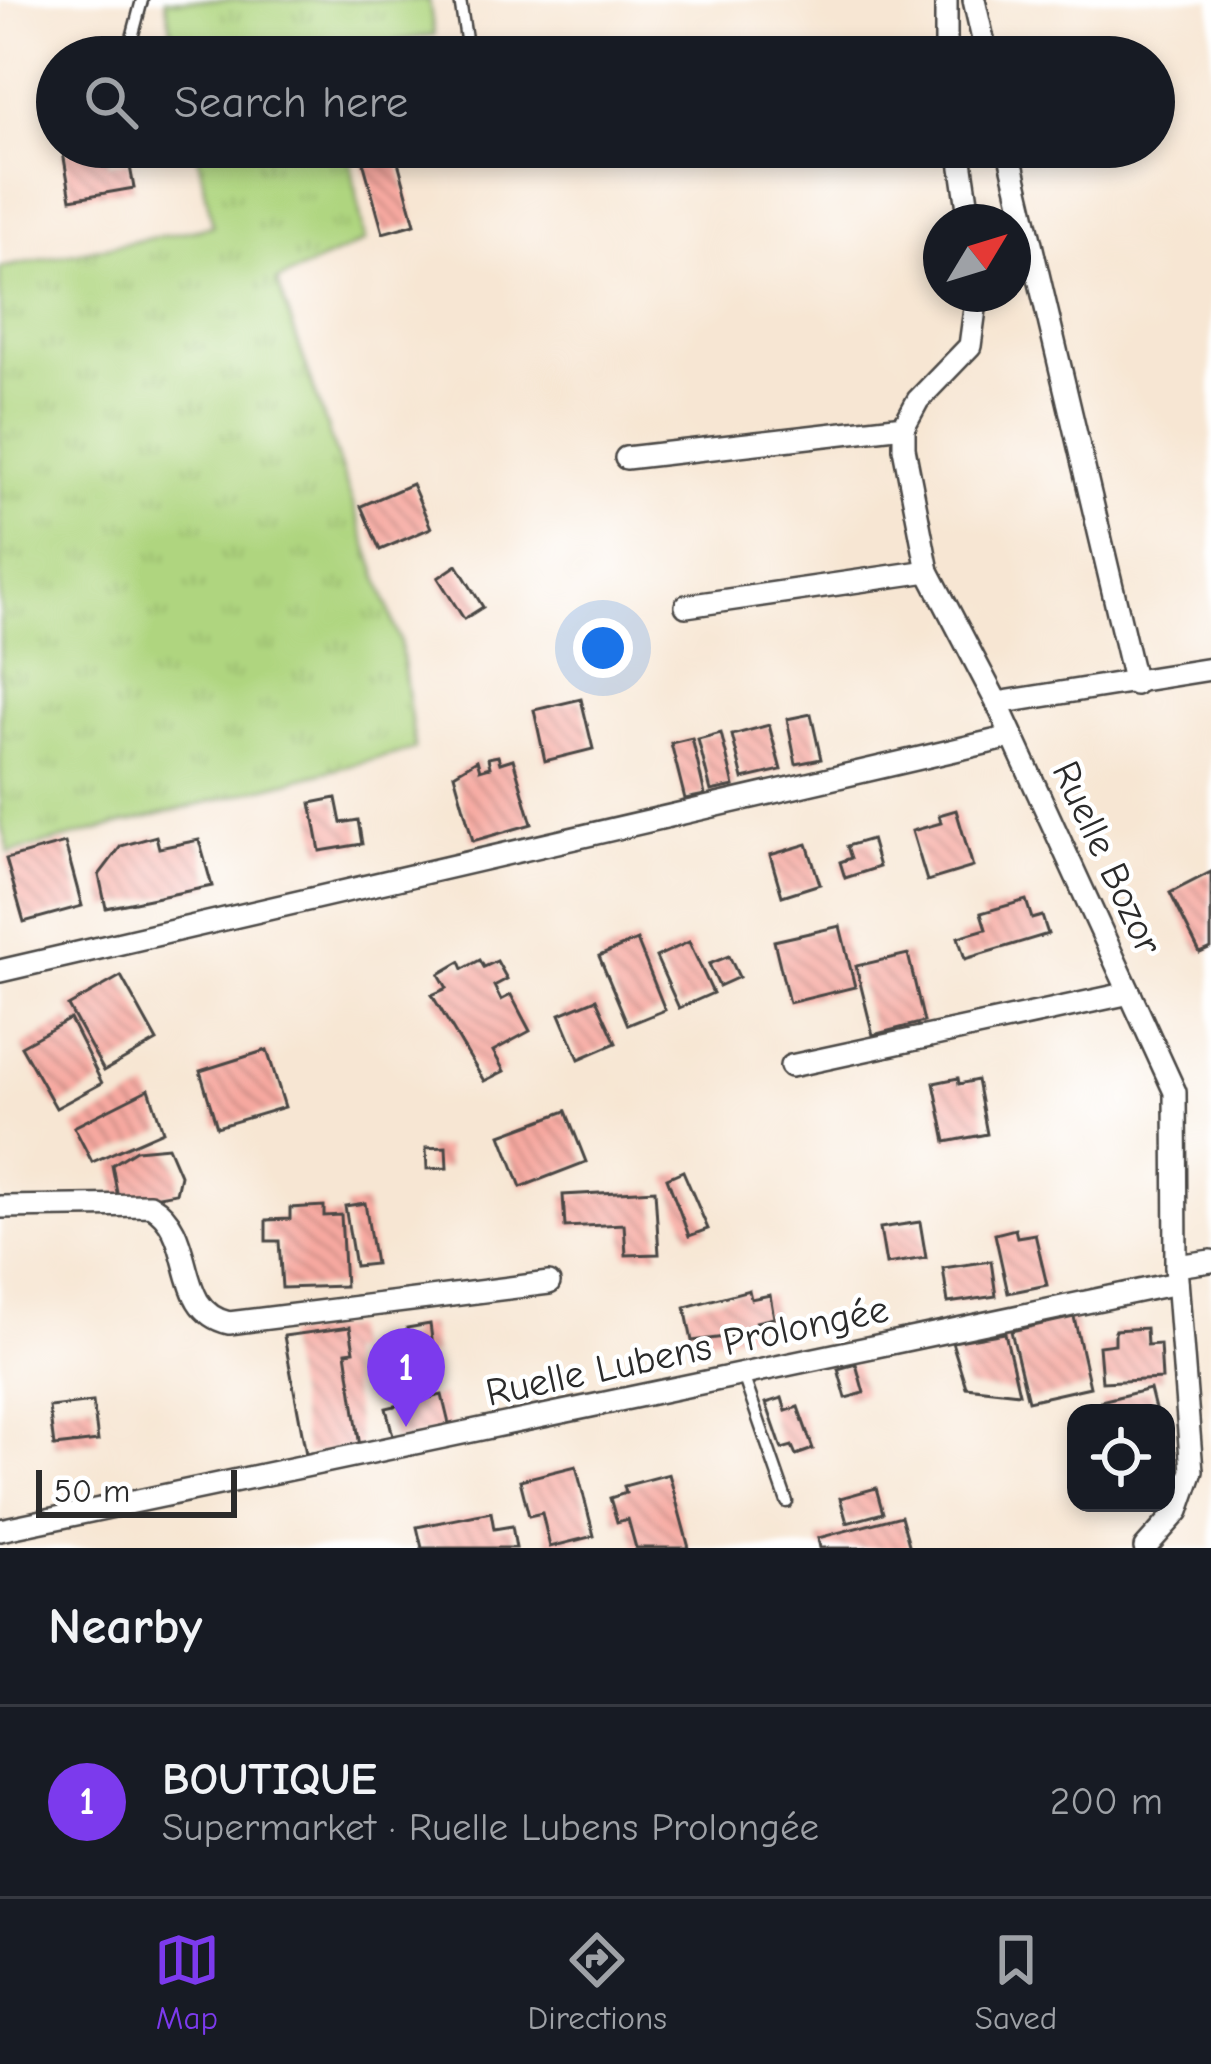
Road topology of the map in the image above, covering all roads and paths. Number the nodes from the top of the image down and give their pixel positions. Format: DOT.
graph roads {
  1 [pos="142,0"];
  2 [pos="460,0"];
  3 [pos="946,0"];
  4 [pos="974,0"];
  5 [pos="133,36"];
  6 [pos="466,36"];
  7 [pos="946,36"];
  8 [pos="982,36"];
  9 [pos="962,168"];
  10 [pos="1013,168"];
  11 [pos="967,204"];
  12 [pos="975,312"];
  13 [pos="904,426"];
  14 [pos="626,458"];
  15 [pos="928,572"];
  16 [pos="686,606"];
  17 [pos="1211,669"];
  18 [pos="1135,683"];
  19 [pos="997,703"];
  20 [pos="1011,736"];
  21 [pos="0,970"];
  22 [pos="1130,993"];
  23 [pos="791,1066"];
  24 [pos="0,1207"];
  25 [pos="1211,1261"];
  26 [pos="1177,1274"];
  27 [pos="548,1283"];
  28 [pos="744,1378"];
  29 [pos="787,1502"];
  30 [pos="0,1530"];
  31 [pos="1146,1548"];
  1 -- 5 [label="lane"];
  2 -- 6 [label="lane"];
  3 -- 7 [label="street"];
  4 -- 8 [label="street"];
  9 -- 11 [label="street"];
  10 -- 18 [label="street"];
  12 -- 13 [label="street"];
  13 -- 14 [label="street"];
  13 -- 15 [label="street, Ruelle Bozor"];
  15 -- 16 [label="street"];
  15 -- 19 [label="street, Ruelle Bozor"];
  17 -- 18 [label="street"];
  18 -- 19 [label="street"];
  19 -- 20 [label="street, Ruelle Bozor"];
  20 -- 21 [label="street"];
  20 -- 22 [label="street, Ruelle Bozor"];
  22 -- 23 [label="street"];
  22 -- 26 [label="street, Ruelle Bozor"];
  24 -- 27 [label="street"];
  25 -- 26 [label="street, Ruelle Lubens Prolongée"];
  26 -- 28 [label="street, Ruelle Lubens Prolongée"];
  26 -- 31 [label="street, Ruelle Bozor"];
  28 -- 29 [label="lane"];
  28 -- 30 [label="street, Ruelle Lubens Prolongée"];
}
